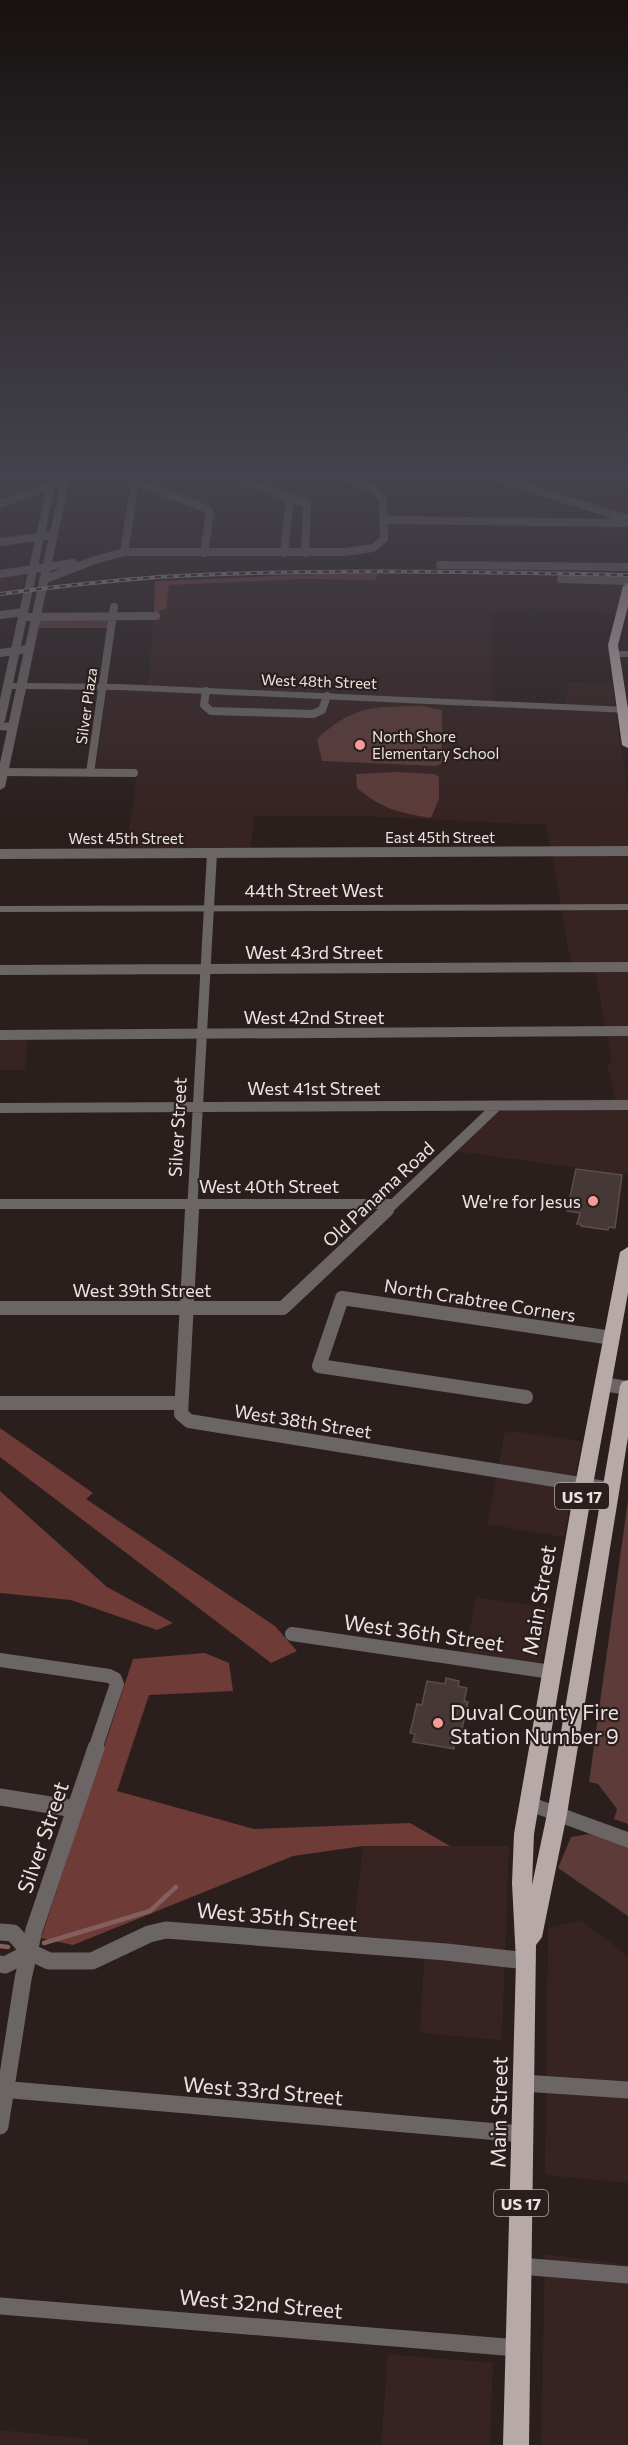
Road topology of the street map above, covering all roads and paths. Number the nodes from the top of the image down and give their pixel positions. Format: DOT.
graph roads {
  1 [pos="28,591"];
  2 [pos="41,591"];
  3 [pos="627,591"];
  4 [pos="113,611"];
  5 [pos="23,614"];
  6 [pos="0,615"];
  7 [pos="156,616"];
  8 [pos="35,617"];
  9 [pos="28,649"];
  10 [pos="15,651"];
  11 [pos="0,653"];
  12 [pos="614,654"];
  13 [pos="628,654"];
  14 [pos="8,686"];
  15 [pos="21,686"];
  16 [pos="102,686"];
  17 [pos="206,692"];
  18 [pos="327,696"];
  19 [pos="625,710"];
  20 [pos="0,721"];
  21 [pos="0,726"];
  22 [pos="12,727"];
  23 [pos="628,745"];
  24 [pos="2,772"];
  25 [pos="90,773"];
  26 [pos="134,773"];
  27 [pos="0,787"];
  28 [pos="628,851"];
  29 [pos="212,853"];
  30 [pos="252,853"];
  31 [pos="0,854"];
  32 [pos="628,907"];
  33 [pos="208,908"];
  34 [pos="0,909"];
  35 [pos="628,967"];
  36 [pos="205,969"];
  37 [pos="0,970"];
  38 [pos="628,1031"];
  39 [pos="202,1034"];
  40 [pos="0,1035"];
  41 [pos="628,1105"];
  42 [pos="497,1106"];
  43 [pos="197,1107"];
  44 [pos="0,1108"];
  45 [pos="193,1203"];
  46 [pos="0,1204"];
  47 [pos="393,1204"];
  48 [pos="628,1252"];
  49 [pos="0,1308"];
  50 [pos="188,1308"];
  51 [pos="283,1308"];
  52 [pos="612,1338"];
  53 [pos="603,1384"];
  54 [pos="628,1387"];
  55 [pos="526,1397"];
  56 [pos="0,1403"];
  57 [pos="181,1403"];
  58 [pos="584,1485"];
  59 [pos="611,1489"];
  60 [pos="291,1634"];
  61 [pos="0,1660"];
  62 [pos="551,1672"];
  63 [pos="0,1797"];
  64 [pos="529,1803"];
  65 [pos="75,1809"];
  66 [pos="557,1814"];
  67 [pos="628,1840"];
  68 [pos="0,1932"];
  69 [pos="30,1952"];
  70 [pos="527,1960"];
  71 [pos="0,1964"];
  72 [pos="523,2083"];
  73 [pos="4,2089"];
  74 [pos="628,2090"];
  75 [pos="0,2126"];
  76 [pos="522,2134"];
  77 [pos="520,2266"];
  78 [pos="628,2275"];
  79 [pos="0,2306"];
  80 [pos="518,2348"];
  81 [pos="516,2445"];
  1 -- 5 [label="street"];
  2 -- 8 [label="street"];
  3 -- 12 [label="main road"];
  4 -- 7 [label="street"];
  4 -- 8 [label="street"];
  4 -- 16 [label="street, Silver Plaza"];
  5 -- 6 [label="street"];
  5 -- 8 [label="street"];
  5 -- 10 [label="street"];
  8 -- 9 [label="street"];
  9 -- 10 [label="street"];
  9 -- 15 [label="street"];
  10 -- 11 [label="street"];
  10 -- 14 [label="street"];
  12 -- 13 [label="street"];
  12 -- 19 [label="main road"];
  14 -- 15 [label="street, West 48th Street"];
  14 -- 20 [label="street"];
  15 -- 16 [label="street, West 48th Street"];
  15 -- 22 [label="street"];
  16 -- 17 [label="street, West 48th Street"];
  16 -- 25 [label="street, Silver Plaza"];
  17 -- 18 [label="street, West 48th Street"];
  17 -- 18 [label="street"];
  18 -- 19 [label="street, West 48th Street"];
  19 -- 23 [label="main road"];
  21 -- 22 [label="street"];
  22 -- 24 [label="street"];
  24 -- 25 [label="street"];
  24 -- 27 [label="street"];
  25 -- 26 [label="street"];
  28 -- 30 [label="street, East 45th Street"];
  29 -- 30 [label="street, West 45th Street"];
  29 -- 31 [label="street, West 45th Street"];
  29 -- 33 [label="street, Silver Street"];
  32 -- 33 [label="street, 44th Street West"];
  33 -- 34 [label="street, 44th Street West"];
  33 -- 36 [label="street, Silver Street"];
  35 -- 36 [label="street, West 43rd Street"];
  36 -- 37 [label="street, West 43rd Street"];
  36 -- 39 [label="street, Silver Street"];
  38 -- 39 [label="street, West 42nd Street"];
  39 -- 40 [label="street, West 42nd Street"];
  39 -- 43 [label="street, Silver Street"];
  41 -- 42 [label="street, West 41st Street"];
  42 -- 43 [label="street, West 41st Street"];
  42 -- 47 [label="street, Old Panama Road"];
  43 -- 44 [label="street, West 41st Street"];
  43 -- 45 [label="street, Silver Street"];
  45 -- 46 [label="street, West 40th Street"];
  45 -- 47 [label="street, West 40th Street"];
  45 -- 50 [label="street, Silver Street"];
  47 -- 51 [label="street, Old Panama Road"];
  48 -- 52 [label="main road, Main Street / US 17"];
  49 -- 50 [label="street, West 39th Street"];
  50 -- 51 [label="street, West 39th Street"];
  50 -- 57 [label="street, Silver Street"];
  52 -- 53 [label="main road, Main Street / US 17"];
  52 -- 55 [label="street, North Crabtree Corners"];
  53 -- 54 [label="street"];
  53 -- 58 [label="main road, Main Street / US 17"];
  54 -- 59 [label="main road, Main Street / US 17"];
  56 -- 57 [label="street"];
  57 -- 58 [label="street, West 38th Street"];
  58 -- 59 [label="street, West 38th Street"];
  58 -- 62 [label="main road, Main Street / US 17"];
  59 -- 66 [label="main road, Main Street / US 17"];
  60 -- 62 [label="street, West 36th Street"];
  61 -- 65 [label="street, Silver Street"];
  62 -- 64 [label="main road, Main Street / US 17"];
  63 -- 65 [label="street"];
  64 -- 66 [label="street"];
  64 -- 70 [label="main road, Main Street / US 17"];
  65 -- 69 [label="street, Silver Street"];
  66 -- 67 [label="street"];
  66 -- 70 [label="main road, Main Street / US 17"];
  68 -- 69 [label="street"];
  69 -- 70 [label="street, West 35th Street"];
  69 -- 71 [label="street"];
  69 -- 73 [label="street, Silver Street"];
  70 -- 72 [label="main road, Main Street / US 17"];
  72 -- 74 [label="street"];
  72 -- 76 [label="main road, Main Street / US 17"];
  73 -- 75 [label="street, Silver Street"];
  73 -- 76 [label="street, West 33rd Street"];
  76 -- 77 [label="main road, Main Street / US 17"];
  77 -- 78 [label="street"];
  77 -- 80 [label="main road, Main Street / US 17"];
  79 -- 80 [label="street, West 32nd Street"];
  80 -- 81 [label="main road, Main Street / US 17"];
}
